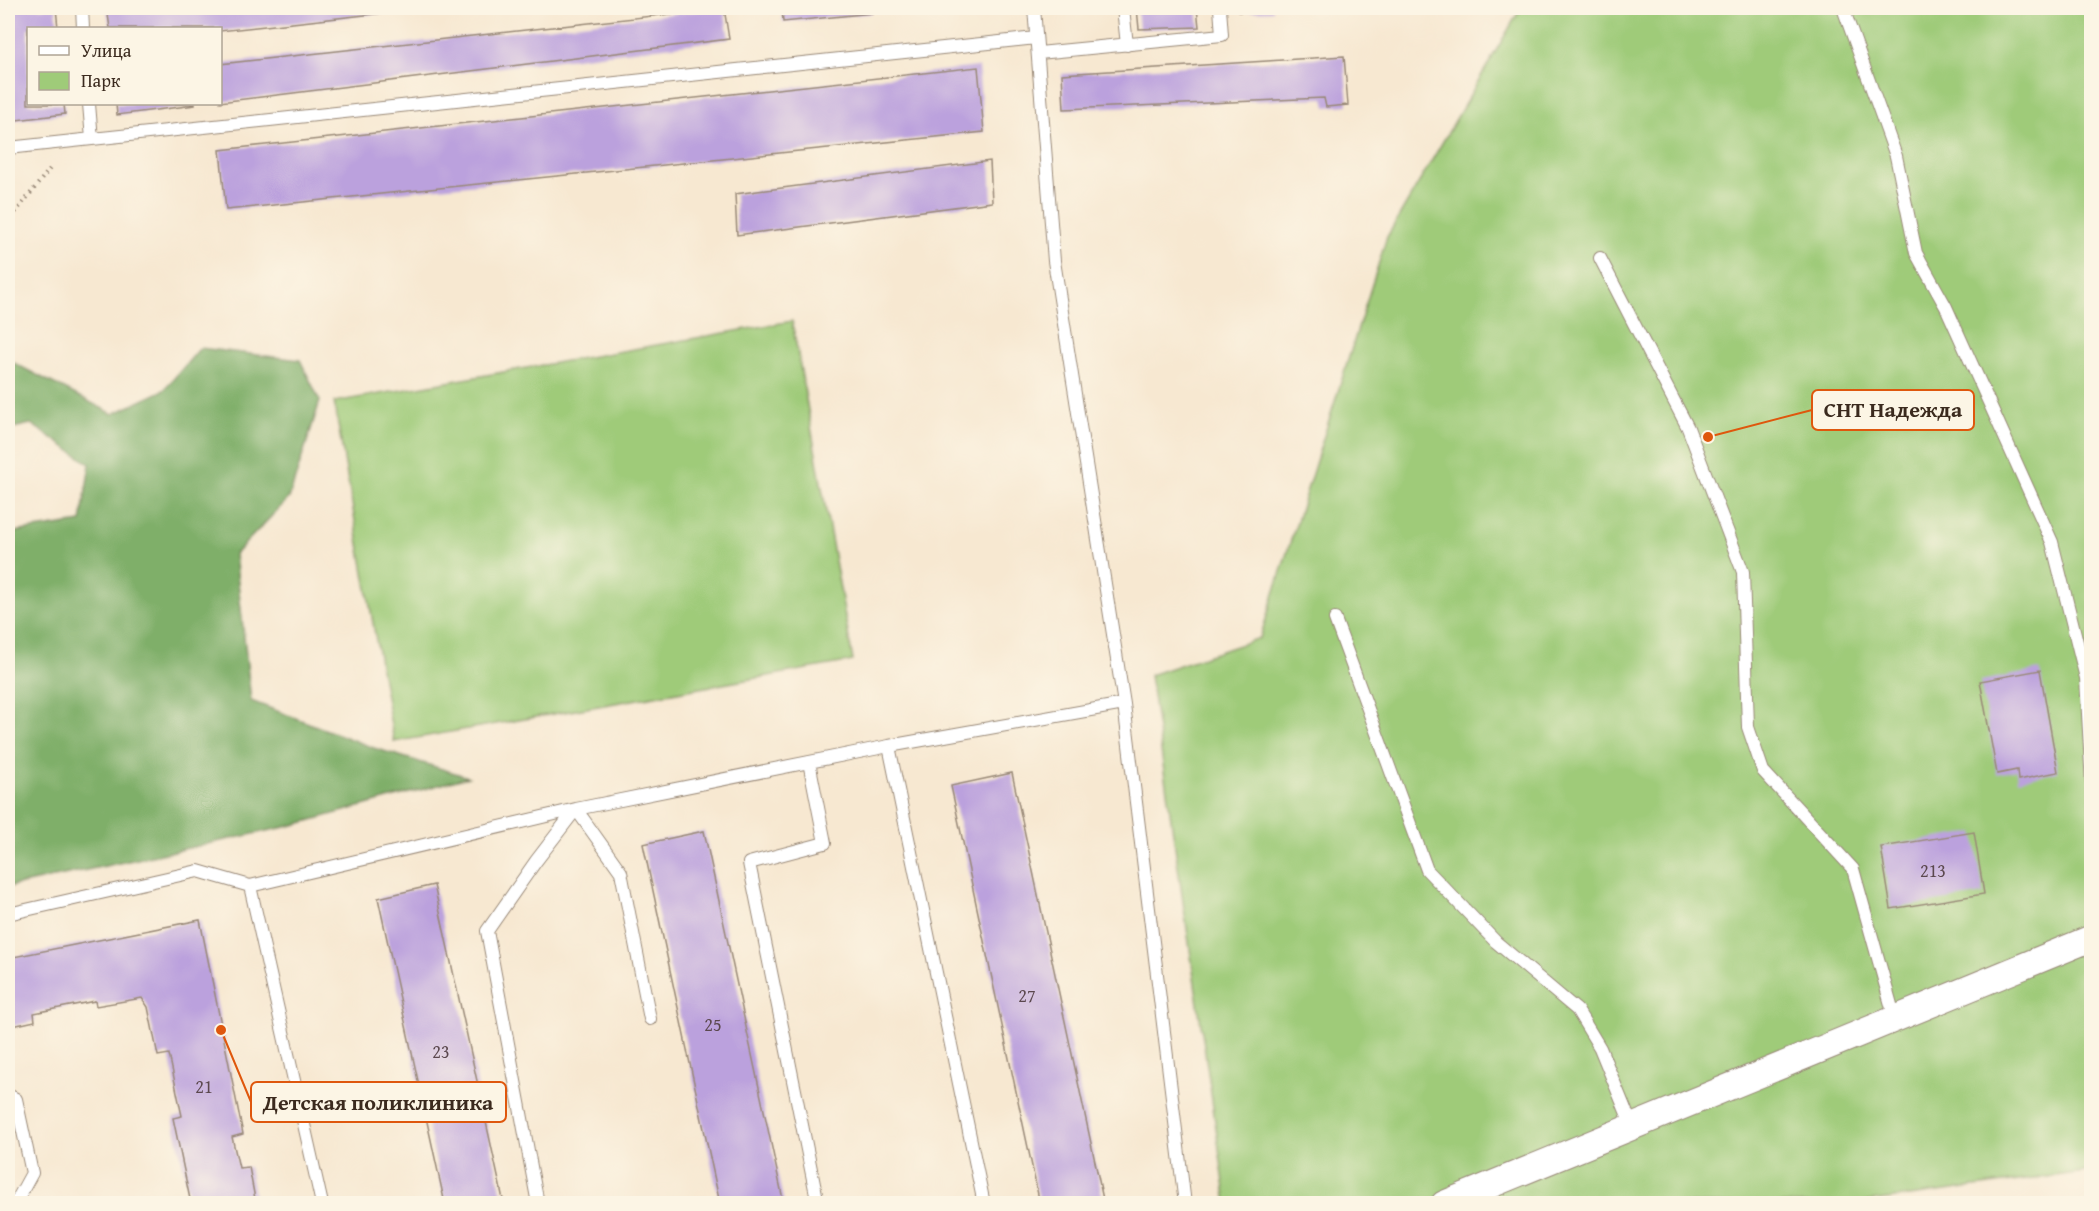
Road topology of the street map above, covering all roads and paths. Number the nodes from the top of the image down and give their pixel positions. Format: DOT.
graph roads {
  1 [pos="82,8"];
  2 [pos="1034,8"];
  3 [pos="1123,8"];
  4 [pos="1220,8"];
  5 [pos="1843,8"];
  6 [pos="84,27"];
  7 [pos="1036,38"];
  8 [pos="1127,45"];
  9 [pos="1039,53"];
  10 [pos="89,105"];
  11 [pos="92,139"];
  12 [pos="72,141"];
  13 [pos="8,148"];
  14 [pos="8,222"];
  15 [pos="1600,258"];
  16 [pos="1335,620"];
  17 [pos="1124,704"];
  18 [pos="889,746"];
  19 [pos="809,762"];
  20 [pos="2091,785"];
  21 [pos="576,809"];
  22 [pos="250,886"];
  23 [pos="8,914"];
  24 [pos="2091,938"];
  25 [pos="650,1019"];
  26 [pos="1895,1019"];
  27 [pos="8,1095"];
  28 [pos="1632,1126"];
  29 [pos="15,1203"];
  30 [pos="322,1203"];
  31 [pos="538,1203"];
  32 [pos="818,1203"];
  33 [pos="984,1203"];
  34 [pos="1185,1203"];
  35 [pos="1444,1203"];
  1 -- 6 [label="lane"];
  2 -- 7 [label="lane"];
  3 -- 8 [label="lane"];
  4 -- 8 [label="lane"];
  5 -- 20 [label="lane"];
  7 -- 9 [label="lane"];
  7 -- 11 [label="lane"];
  8 -- 9 [label="lane"];
  9 -- 17 [label="lane"];
  10 -- 11 [label="lane"];
  11 -- 12 [label="lane"];
  12 -- 13 [label="lane"];
  12 -- 14 [label="path"];
  15 -- 26 [label="lane"];
  16 -- 28 [label="lane"];
  17 -- 18 [label="lane"];
  17 -- 34 [label="lane"];
  18 -- 19 [label="lane"];
  18 -- 33 [label="lane"];
  19 -- 21 [label="lane"];
  19 -- 32 [label="lane"];
  21 -- 22 [label="lane"];
  21 -- 25 [label="lane"];
  21 -- 31 [label="lane"];
  22 -- 23 [label="lane"];
  22 -- 30 [label="lane"];
  24 -- 26 [label="street"];
  26 -- 28 [label="street"];
  27 -- 29 [label="lane"];
  28 -- 35 [label="street"];
}
